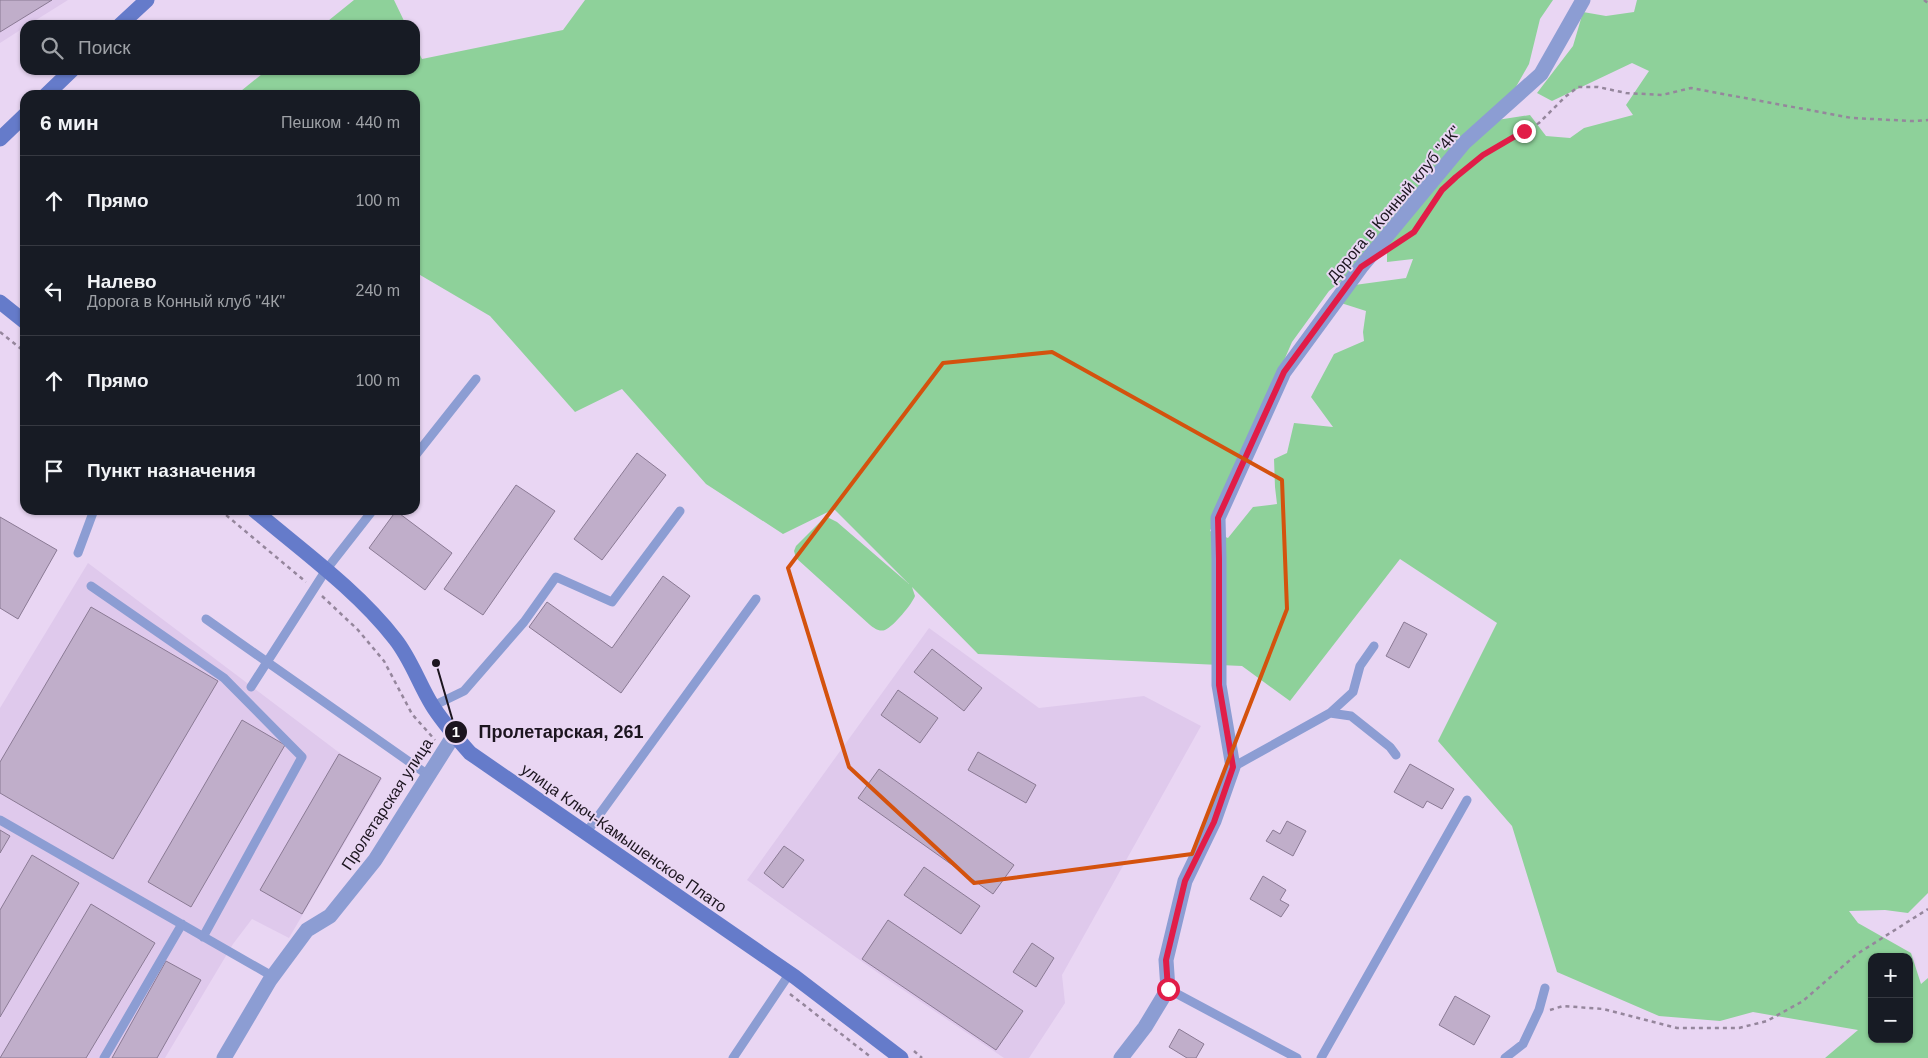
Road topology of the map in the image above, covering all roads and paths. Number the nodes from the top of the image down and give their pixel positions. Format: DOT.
graph roads {
  1 [pos="147,0"];
  2 [pos="1583,0"];
  3 [pos="1924,0"];
  4 [pos="1928,3"];
  5 [pos="125,20"];
  6 [pos="67,75"];
  7 [pos="51,90"];
  8 [pos="20,120"];
  9 [pos="1928,120"];
  10 [pos="0,139"];
  11 [pos="1456,177"];
  12 [pos="1428,211"];
  13 [pos="1399,242"];
  14 [pos="0,302"];
  15 [pos="20,318"];
  16 [pos="0,332"];
  17 [pos="20,348"];
  18 [pos="476,379"];
  19 [pos="420,450"];
  20 [pos="680,511"];
  21 [pos="92,515"];
  22 [pos="260,515"];
  23 [pos="369,515"];
  24 [pos="78,553"];
  25 [pos="326,570"];
  26 [pos="90,586"];
  27 [pos="756,598"];
  28 [pos="206,619"];
  29 [pos="1374,646"];
  30 [pos="268,662"];
  31 [pos="251,687"];
  32 [pos="433,706"];
  33 [pos="1330,713"];
  34 [pos="454,735"];
  35 [pos="1396,755"];
  36 [pos="1233,767"];
  37 [pos="428,775"];
  38 [pos="1467,800"];
  39 [pos="0,820"];
  40 [pos="586,833"];
  41 [pos="1928,908"];
  42 [pos="182,924"];
  43 [pos="203,936"];
  44 [pos="790,973"];
  45 [pos="272,976"];
  46 [pos="1545,988"];
  47 [pos="1168,989"];
  48 [pos="1537,1015"];
  49 [pos="104,1058"];
  50 [pos="224,1058"];
  51 [pos="734,1058"];
  52 [pos="901,1058"];
  53 [pos="1122,1058"];
  54 [pos="1297,1058"];
  55 [pos="1321,1058"];
  56 [pos="1505,1058"];
  1 -- 5 [label="main road"];
  2 -- 36 [label="street, Дорога в Конный клуб \"4К\""];
  3 -- 4 [label="path"];
  6 -- 7 [label="main road"];
  8 -- 10 [label="main road"];
  9 -- 11 [label="path"];
  12 -- 13 [label="path"];
  14 -- 15 [label="main road"];
  16 -- 17 [label="path"];
  18 -- 19 [label="lane"];
  20 -- 32 [label="lane"];
  21 -- 24 [label="lane"];
  22 -- 25 [label="main road, улица Ключ-Камышенское Плато"];
  23 -- 25 [label="lane"];
  25 -- 30 [label="lane"];
  25 -- 32 [label="main road, улица Ключ-Камышенское Плато"];
  26 -- 43 [label="lane"];
  27 -- 40 [label="lane"];
  28 -- 30 [label="lane"];
  29 -- 33 [label="lane"];
  30 -- 31 [label="lane"];
  30 -- 37 [label="lane"];
  32 -- 34 [label="main road, улица Ключ-Камышенское Плато"];
  33 -- 35 [label="lane"];
  33 -- 36 [label="lane"];
  34 -- 37 [label="street, Пролетарская улица"];
  34 -- 40 [label="main road, улица Ключ-Камышенское Плато"];
  36 -- 47 [label="street"];
  37 -- 45 [label="street, Пролетарская улица"];
  38 -- 55 [label="lane"];
  39 -- 42 [label="lane"];
  40 -- 44 [label="main road, улица Ключ-Камышенское Плато"];
  41 -- 48 [label="path"];
  42 -- 43 [label="lane"];
  42 -- 49 [label="lane"];
  43 -- 45 [label="lane"];
  44 -- 51 [label="lane"];
  44 -- 52 [label="main road, улица Ключ-Камышенское Плато"];
  45 -- 50 [label="street, Пролетарская улица"];
  46 -- 48 [label="lane"];
  47 -- 53 [label="street"];
  47 -- 54 [label="lane"];
  48 -- 56 [label="lane"];
}
